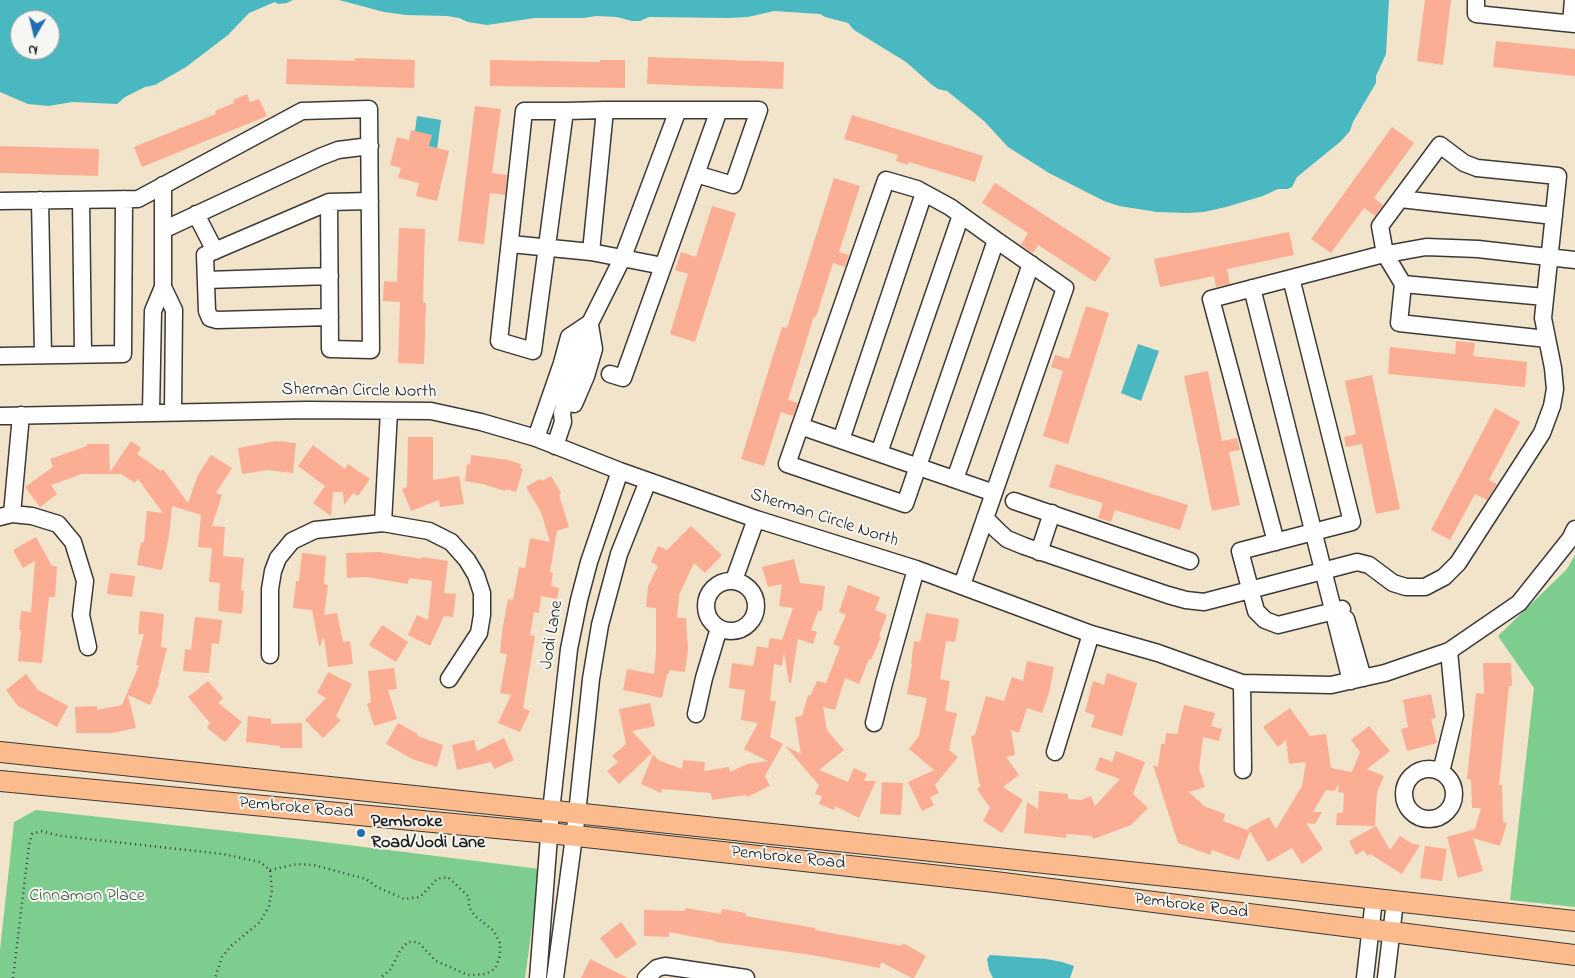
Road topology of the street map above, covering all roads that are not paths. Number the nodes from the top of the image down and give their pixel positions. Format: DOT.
graph roads {
  1 [pos="1573,0"];
  2 [pos="1476,7"];
  3 [pos="1573,24"];
  4 [pos="565,110"];
  5 [pos="605,110"];
  6 [pos="678,110"];
  7 [pos="719,110"];
  8 [pos="370,146"];
  9 [pos="696,174"];
  10 [pos="163,185"];
  11 [pos="924,193"];
  12 [pos="124,199"];
  13 [pos="1400,199"];
  14 [pos="40,200"];
  15 [pos="81,200"];
  16 [pos="0,201"];
  17 [pos="370,201"];
  18 [pos="329,202"];
  19 [pos="196,214"];
  20 [pos="961,215"];
  21 [pos="1554,216"];
  22 [pos="163,230"];
  23 [pos="996,240"];
  24 [pos="510,244"];
  25 [pos="547,247"];
  26 [pos="215,251"];
  27 [pos="591,252"];
  28 [pos="1385,254"];
  29 [pos="623,257"];
  30 [pos="1550,257"];
  31 [pos="1575,260"];
  32 [pos="1031,264"];
  33 [pos="663,266"];
  34 [pos="330,276"];
  35 [pos="1291,278"];
  36 [pos="206,280"];
  37 [pos="1403,284"];
  38 [pos="162,287"];
  39 [pos="1252,288"];
  40 [pos="1545,297"];
  41 [pos="330,317"];
  42 [pos="590,323"];
  43 [pos="1547,339"];
  44 [pos="83,354"];
  45 [pos="43,355"];
  46 [pos="0,356"];
  47 [pos="610,374"];
  48 [pos="389,411"];
  49 [pos="151,412"];
  50 [pos="173,412"];
  51 [pos="21,415"];
  52 [pos="0,416"];
  53 [pos="800,426"];
  54 [pos="536,438"];
  55 [pos="841,440"];
  56 [pos="555,446"];
  57 [pos="879,453"];
  58 [pos="918,466"];
  59 [pos="620,471"];
  60 [pos="954,479"];
  61 [pos="648,481"];
  62 [pos="994,493"];
  63 [pos="1014,500"];
  64 [pos="1052,513"];
  65 [pos="6,515"];
  66 [pos="985,518"];
  67 [pos="756,519"];
  68 [pos="383,523"];
  69 [pos="1575,529"];
  70 [pos="1313,532"];
  71 [pos="1276,542"];
  72 [pos="1039,552"];
  73 [pos="1190,561"];
  74 [pos="916,569"];
  75 [pos="1323,571"];
  76 [pos="734,580"];
  77 [pos="962,586"];
  78 [pos="1250,590"];
  79 [pos="1338,610"];
  80 [pos="719,628"];
  81 [pos="1091,634"];
  82 [pos="88,648"];
  83 [pos="1449,651"];
  84 [pos="270,655"];
  85 [pos="449,679"];
  86 [pos="1357,680"];
  87 [pos="1242,683"];
  88 [pos="696,714"];
  89 [pos="874,723"];
  90 [pos="0,752"];
  91 [pos="1055,752"];
  92 [pos="1243,770"];
  93 [pos="1441,772"];
  94 [pos="0,782"];
  95 [pos="551,811"];
  96 [pos="577,814"];
  97 [pos="549,833"];
  98 [pos="574,836"];
  99 [pos="1374,899"];
  100 [pos="1394,902"];
  101 [pos="1575,921"];
  102 [pos="1370,929"];
  103 [pos="1391,931"];
  104 [pos="1575,955"];
  105 [pos="538,978"];
  106 [pos="555,978"];
  107 [pos="646,978"];
  108 [pos="746,978"];
  109 [pos="1365,978"];
  110 [pos="1386,978"];
  1 -- 3 [label="street"];
  2 -- 3 [label="street"];
  4 -- 5 [label="street"];
  4 -- 24 [label="street"];
  4 -- 25 [label="street"];
  5 -- 6 [label="street"];
  5 -- 27 [label="street"];
  6 -- 7 [label="street"];
  6 -- 29 [label="street"];
  7 -- 9 [label="street"];
  7 -- 9 [label="street"];
  8 -- 10 [label="street"];
  8 -- 17 [label="street"];
  8 -- 19 [label="street"];
  9 -- 33 [label="street"];
  10 -- 12 [label="street"];
  10 -- 22 [label="street"];
  11 -- 20 [label="street"];
  11 -- 53 [label="street"];
  11 -- 55 [label="street"];
  12 -- 15 [label="street"];
  12 -- 44 [label="street"];
  13 -- 21 [label="street"];
  13 -- 21 [label="street"];
  13 -- 28 [label="street"];
  14 -- 15 [label="street"];
  14 -- 16 [label="street"];
  14 -- 45 [label="street"];
  15 -- 44 [label="street"];
  17 -- 18 [label="street"];
  17 -- 41 [label="street"];
  18 -- 26 [label="street"];
  18 -- 34 [label="street"];
  19 -- 22 [label="street"];
  19 -- 26 [label="street"];
  20 -- 23 [label="street"];
  20 -- 57 [label="street"];
  21 -- 30 [label="street"];
  22 -- 38 [label="street"];
  23 -- 32 [label="street"];
  23 -- 58 [label="street"];
  24 -- 25 [label="street"];
  24 -- 25 [label="street"];
  25 -- 27 [label="street"];
  26 -- 36 [label="street"];
  27 -- 29 [label="street"];
  28 -- 30 [label="street"];
  28 -- 35 [label="street"];
  28 -- 37 [label="street"];
  29 -- 33 [label="street"];
  29 -- 42 [label="street"];
  30 -- 31 [label="street"];
  30 -- 40 [label="street"];
  32 -- 60 [label="street"];
  32 -- 62 [label="street"];
  33 -- 47 [label="street"];
  34 -- 36 [label="street"];
  34 -- 41 [label="street"];
  35 -- 39 [label="street"];
  35 -- 70 [label="street"];
  36 -- 41 [label="street"];
  37 -- 40 [label="street"];
  37 -- 43 [label="street"];
  38 -- 49 [label="street"];
  38 -- 50 [label="street"];
  39 -- 70 [label="street"];
  39 -- 71 [label="street"];
  40 -- 43 [label="street"];
  42 -- 54 [label="street"];
  42 -- 56 [label="street"];
  43 -- 75 [label="street"];
  44 -- 45 [label="street"];
  45 -- 46 [label="street"];
  48 -- 50 [label="street, Sherman Circle North"];
  48 -- 54 [label="street, Sherman Circle North"];
  48 -- 68 [label="street"];
  49 -- 50 [label="street, Sherman Circle North"];
  49 -- 51 [label="street, Sherman Circle North"];
  51 -- 52 [label="street, Sherman Circle North"];
  51 -- 65 [label="street"];
  53 -- 55 [label="street"];
  53 -- 58 [label="street"];
  54 -- 56 [label="street, Sherman Circle North"];
  55 -- 57 [label="street"];
  56 -- 59 [label="street, Sherman Circle North"];
  57 -- 58 [label="street"];
  58 -- 60 [label="street"];
  59 -- 61 [label="street, Sherman Circle North"];
  59 -- 95 [label="street, Jodi Lane"];
  60 -- 62 [label="street"];
  61 -- 67 [label="street, Sherman Circle North"];
  61 -- 96 [label="street"];
  62 -- 66 [label="street"];
  63 -- 64 [label="street"];
  64 -- 72 [label="street"];
  64 -- 73 [label="street"];
  65 -- 82 [label="street"];
  66 -- 72 [label="street"];
  66 -- 77 [label="street"];
  67 -- 74 [label="street, Sherman Circle North"];
  67 -- 76 [label="street"];
  68 -- 84 [label="street"];
  68 -- 85 [label="street"];
  69 -- 83 [label="street, Sherman Circle North"];
  70 -- 71 [label="street"];
  70 -- 75 [label="street"];
  71 -- 78 [label="street"];
  72 -- 78 [label="street"];
  74 -- 77 [label="street, Sherman Circle North"];
  74 -- 89 [label="street"];
  75 -- 78 [label="street"];
  75 -- 79 [label="street"];
  76 -- 80 [label="street"];
  76 -- 80 [label="street"];
  77 -- 81 [label="street, Sherman Circle North"];
  78 -- 79 [label="street"];
  79 -- 86 [label="street"];
  80 -- 88 [label="street"];
  81 -- 87 [label="street, Sherman Circle North"];
  81 -- 91 [label="street"];
  83 -- 86 [label="street, Sherman Circle North"];
  83 -- 93 [label="street"];
  86 -- 87 [label="street, Sherman Circle North"];
  87 -- 92 [label="street"];
  90 -- 95 [label="main road, Pembroke Road"];
  94 -- 97 [label="main road, Pembroke Road"];
  95 -- 96 [label="main road, Pembroke Road"];
  95 -- 97 [label="street, Jodi Lane"];
  96 -- 98 [label="street"];
  96 -- 99 [label="main road, Pembroke Road"];
  97 -- 98 [label="main road, Pembroke Road"];
  97 -- 105 [label="street, Jodi Lane"];
  98 -- 102 [label="main road, Pembroke Road"];
  98 -- 106 [label="street"];
  99 -- 100 [label="main road, Pembroke Road"];
  99 -- 102 [label="street"];
  100 -- 101 [label="main road, Pembroke Road"];
  100 -- 103 [label="street"];
  102 -- 103 [label="main road, Pembroke Road"];
  102 -- 109 [label="street"];
  103 -- 104 [label="main road, Pembroke Road"];
  103 -- 110 [label="street"];
  107 -- 108 [label="street"];
}
